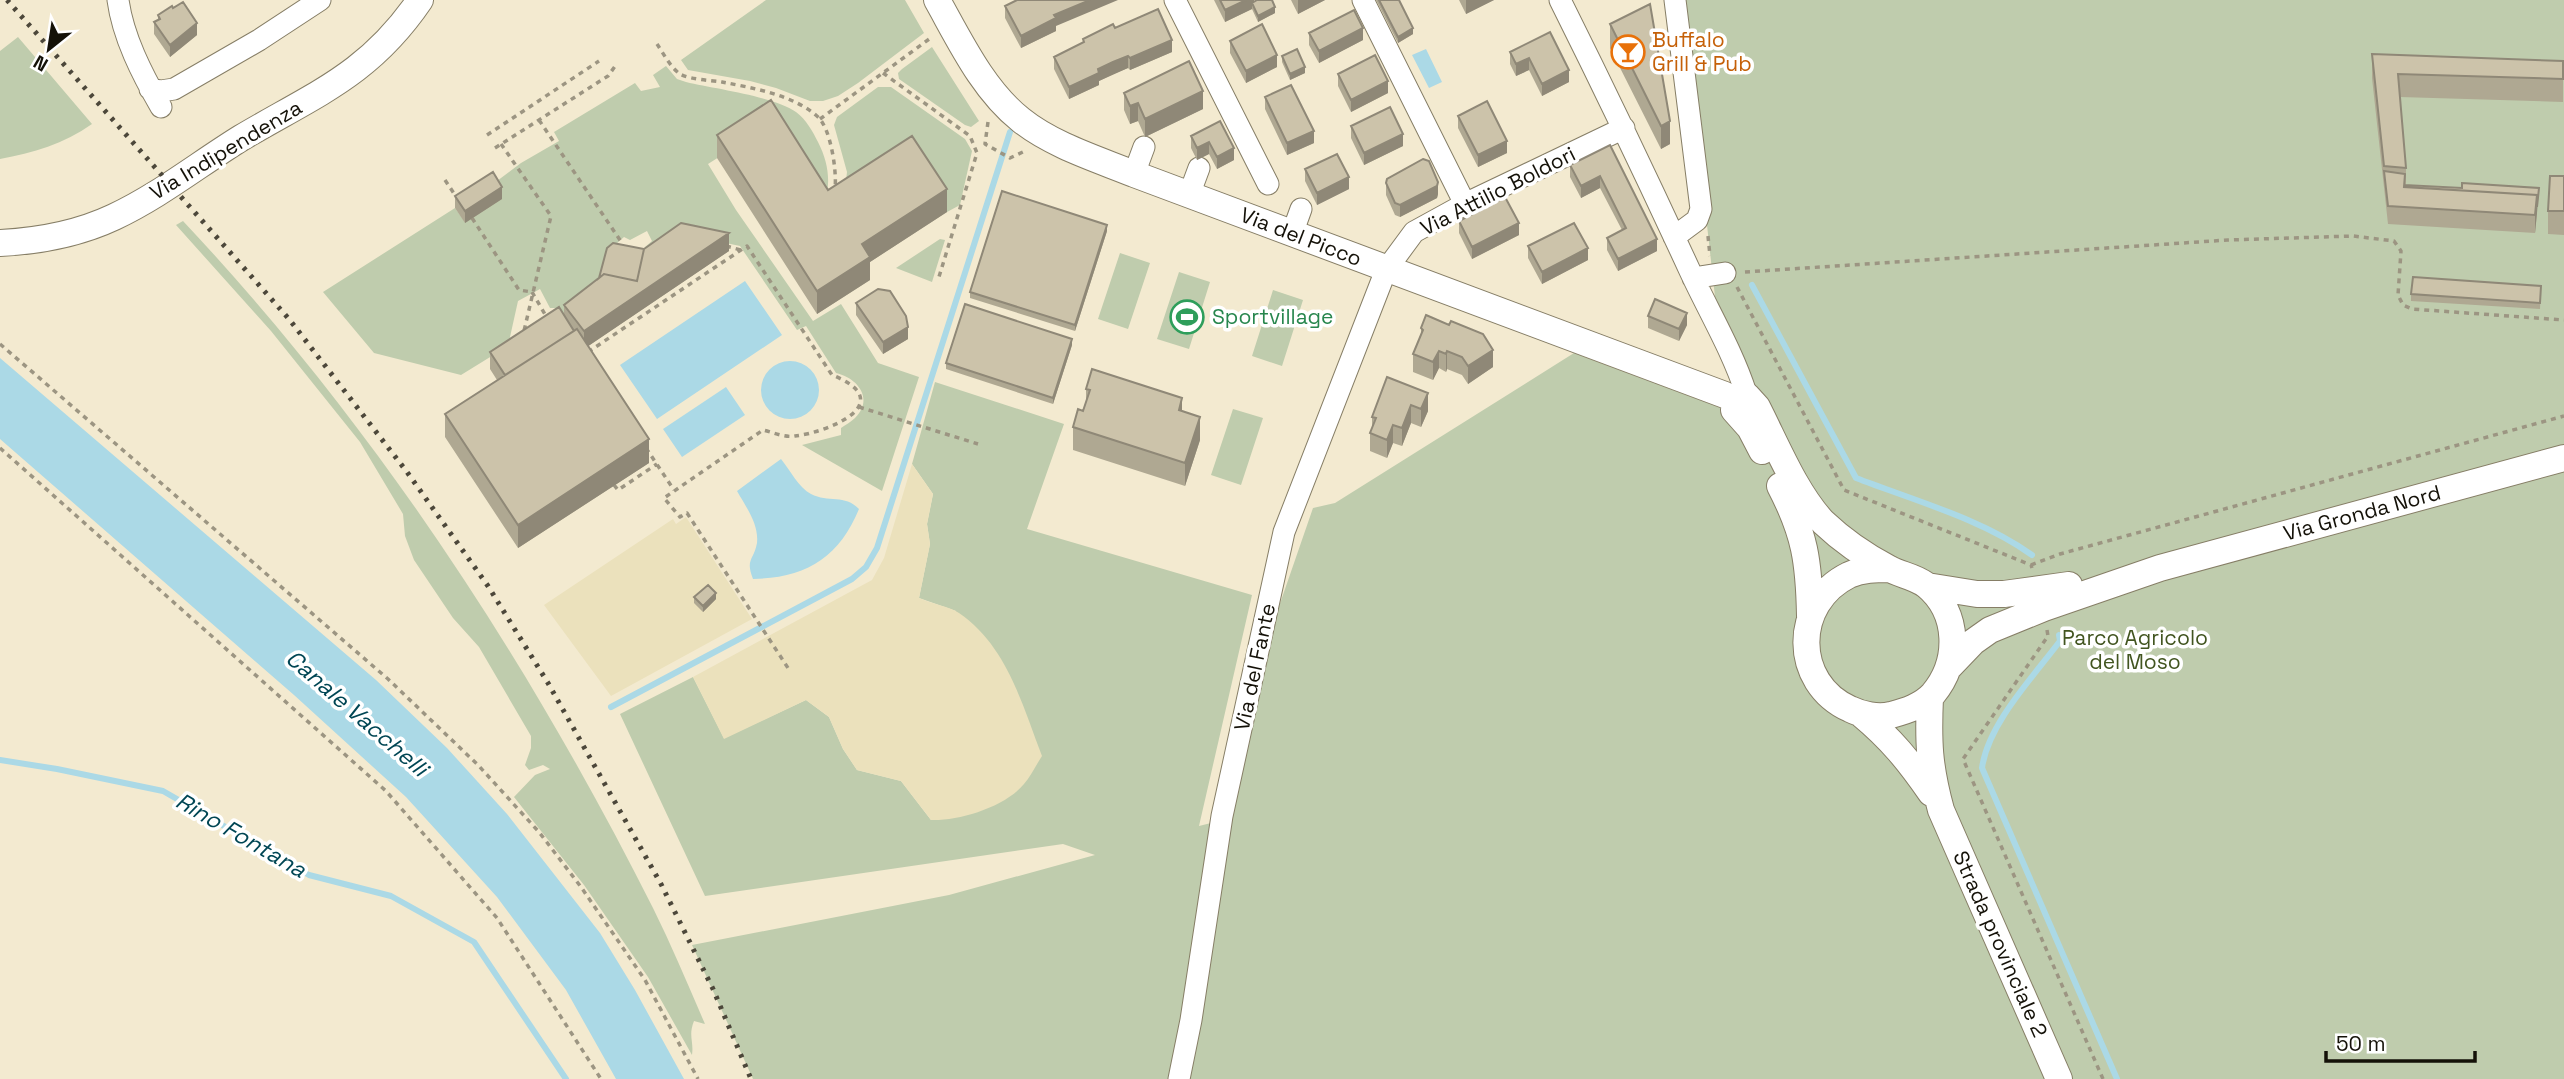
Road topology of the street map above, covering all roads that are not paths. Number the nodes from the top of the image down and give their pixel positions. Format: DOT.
graph roads {
  1 [pos="118,0"];
  2 [pos="320,0"];
  3 [pos="420,0"];
  4 [pos="937,0"];
  5 [pos="1175,0"];
  6 [pos="1363,0"];
  7 [pos="1560,0"];
  8 [pos="1675,0"];
  9 [pos="1624,128"];
  10 [pos="1144,146"];
  11 [pos="1199,169"];
  12 [pos="1134,174"];
  13 [pos="1268,184"];
  14 [pos="1189,195"];
  15 [pos="1465,204"];
  16 [pos="1674,237"];
  17 [pos="0,243"];
  18 [pos="1389,266"];
  19 [pos="1725,273"];
  20 [pos="1693,278"];
  21 [pos="1736,396"];
  22 [pos="2564,458"];
  23 [pos="2160,568"];
  24 [pos="1890,569"];
  25 [pos="1927,586"];
  26 [pos="1810,616"];
  27 [pos="1950,666"];
  28 [pos="1930,697"];
  29 [pos="1861,715"];
  30 [pos="1941,810"];
  31 [pos="1179,1079"];
  32 [pos="2059,1079"];
  1 -- 2 [label="street"];
  3 -- 17 [label="main road, Via Indipendenza"];
  4 -- 12 [label="main road, Via del Picco"];
  5 -- 13 [label="street"];
  6 -- 15 [label="street"];
  7 -- 9 [label="street"];
  8 -- 16 [label="street"];
  9 -- 15 [label="street, Via Attilio Boldori"];
  9 -- 16 [label="street"];
  10 -- 12 [label="street"];
  11 -- 14 [label="street"];
  12 -- 14 [label="main road, Via del Picco"];
  14 -- 18 [label="main road, Via del Picco"];
  15 -- 18 [label="street, Via Attilio Boldori"];
  16 -- 20 [label="street"];
  18 -- 21 [label="main road, Via del Picco"];
  18 -- 31 [label="street, Via del Fante"];
  19 -- 20 [label="street"];
  20 -- 21 [label="street"];
  21 -- 24 [label="main road"];
  21 -- 26 [label="main road"];
  22 -- 23 [label="main road, Via Gronda Nord"];
  23 -- 25 [label="main road, Via Gronda Nord"];
  23 -- 27 [label="main road, Via Gronda Nord"];
  24 -- 25 [label="main road"];
  24 -- 26 [label="main road"];
  25 -- 27 [label="main road"];
  26 -- 29 [label="main road"];
  27 -- 28 [label="main road"];
  28 -- 29 [label="main road"];
  28 -- 30 [label="main road"];
  29 -- 30 [label="main road"];
  30 -- 32 [label="main road, Strada provinciale 2"];
}
